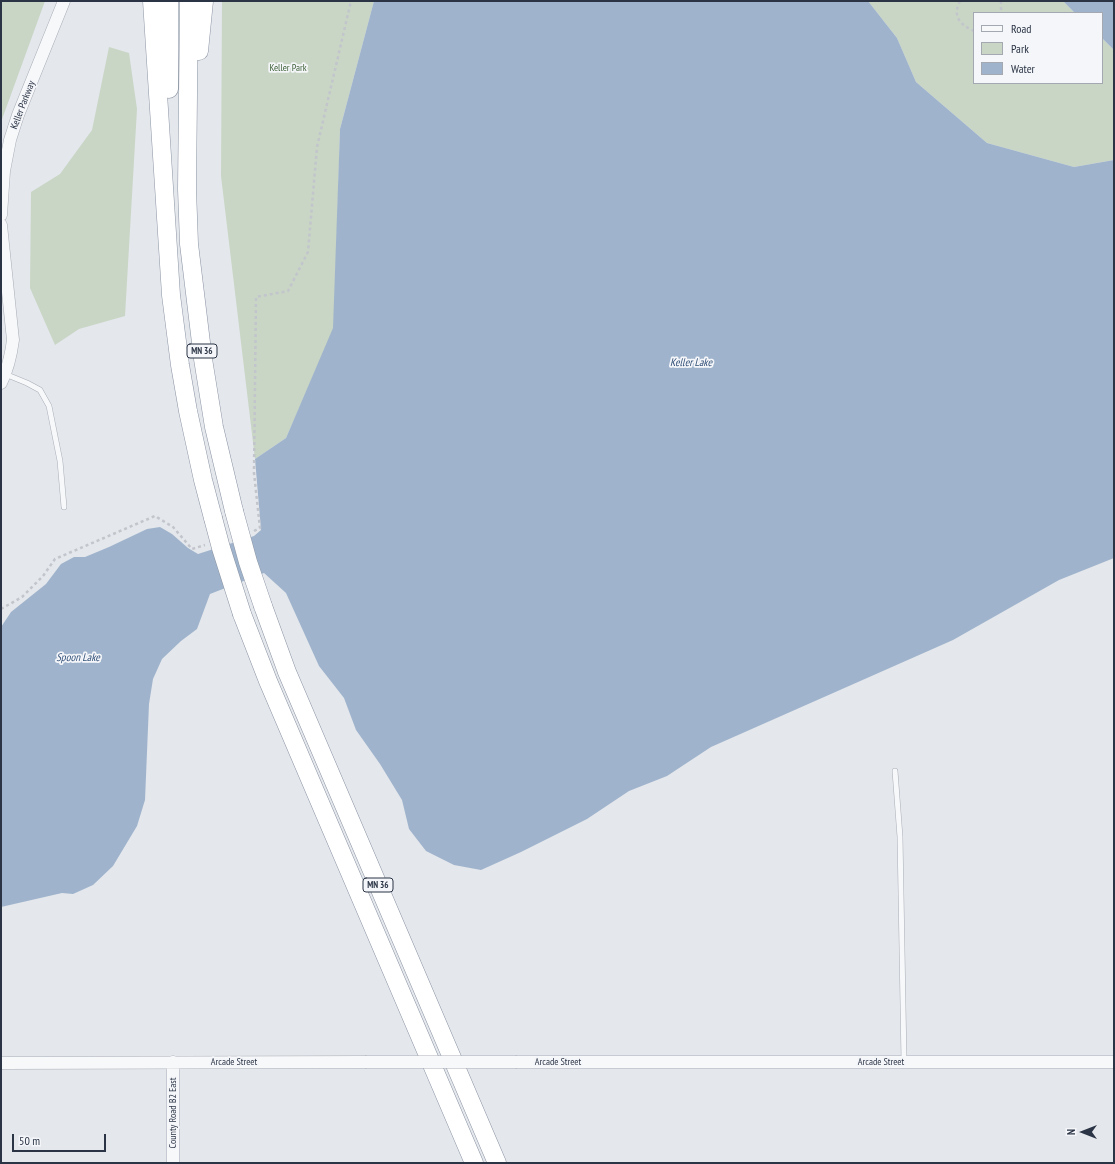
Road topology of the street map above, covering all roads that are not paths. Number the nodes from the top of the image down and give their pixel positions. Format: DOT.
graph roads {
  1 [pos="64,1"];
  2 [pos="152,1"];
  3 [pos="169,1"];
  4 [pos="189,1"];
  5 [pos="204,1"];
  6 [pos="187,189"];
  7 [pos="1,215"];
  8 [pos="1,225"];
  9 [pos="170,276"];
  10 [pos="3,379"];
  11 [pos="64,507"];
  12 [pos="895,771"];
  13 [pos="173,1062"];
  14 [pos="904,1062"];
  15 [pos="1114,1062"];
  16 [pos="1,1063"];
  17 [pos="173,1163"];
  18 [pos="474,1163"];
  19 [pos="497,1163"];
  1 -- 7 [label="street, Keller Parkway"];
  2 -- 9 [label="highway"];
  3 -- 9 [label="highway, MN 36"];
  4 -- 6 [label="highway, MN 36"];
  5 -- 6 [label="highway"];
  6 -- 19 [label="highway, MN 36, bridge"];
  8 -- 10 [label="street"];
  9 -- 18 [label="highway, MN 36, bridge"];
  10 -- 11 [label="lane"];
  12 -- 14 [label="lane"];
  13 -- 14 [label="street, Arcade Street, bridge"];
  13 -- 16 [label="street, Arcade Street"];
  13 -- 17 [label="street, County Road B2 East"];
  14 -- 15 [label="street, Arcade Street"];
}
